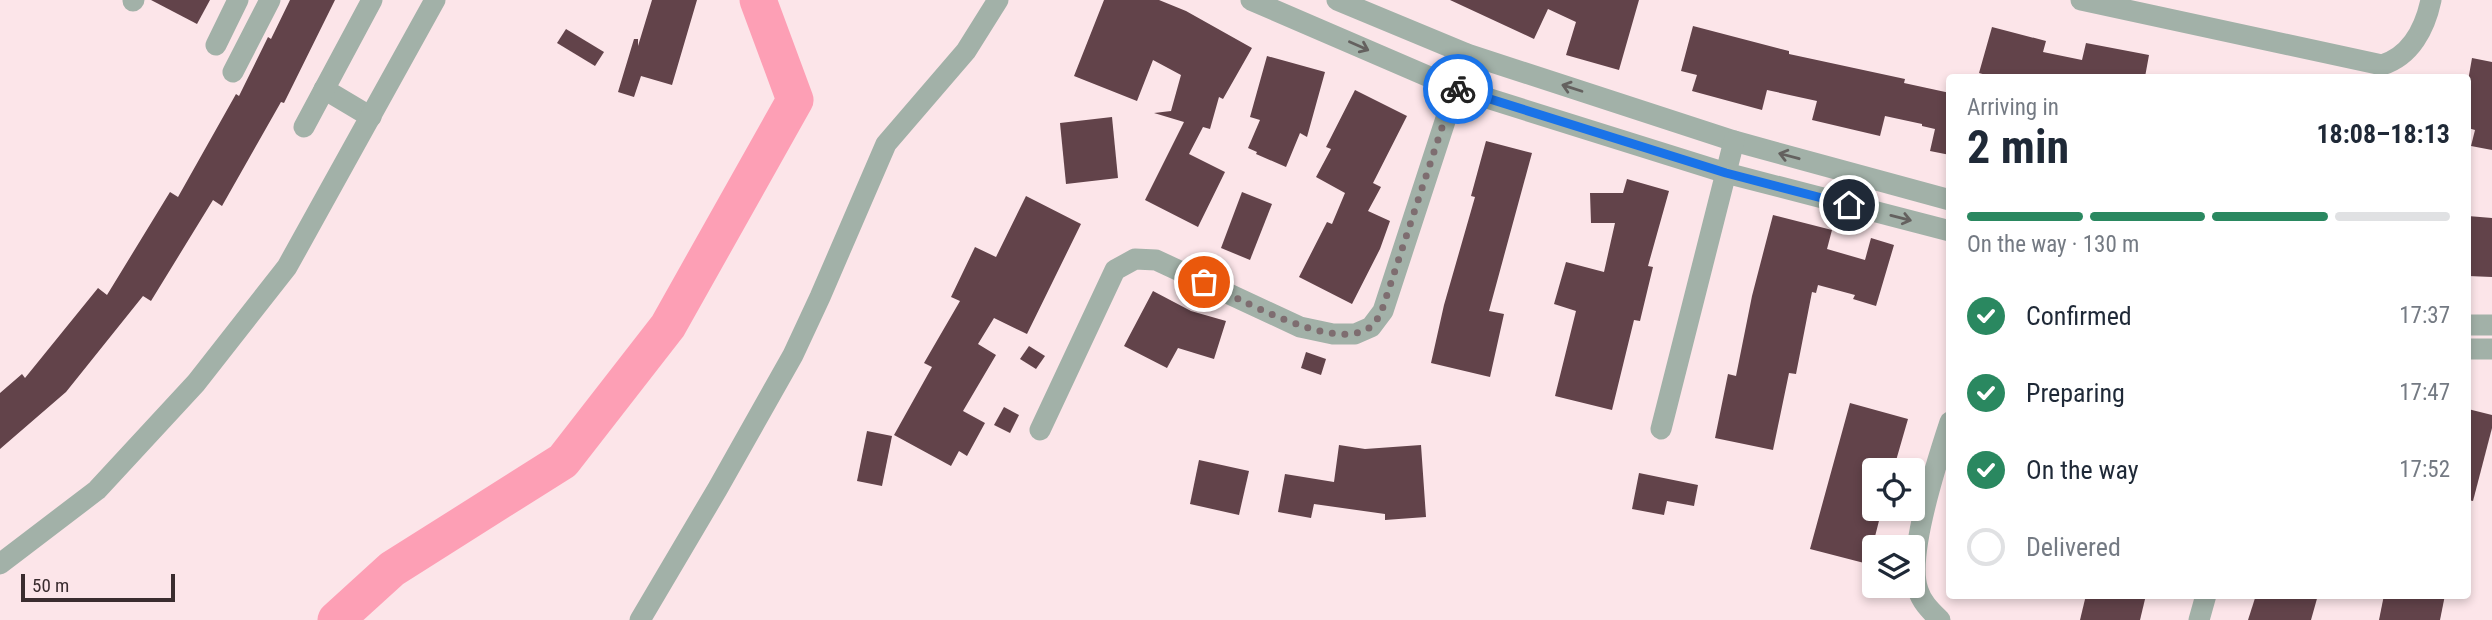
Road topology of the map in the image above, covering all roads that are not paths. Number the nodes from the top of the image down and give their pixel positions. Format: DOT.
graph roads {
  1 [pos="238,0"];
  2 [pos="270,0"];
  3 [pos="372,0"];
  4 [pos="998,0"];
  5 [pos="1251,0"];
  6 [pos="1338,0"];
  7 [pos="2081,0"];
  8 [pos="2431,0"];
  9 [pos="425,4"];
  10 [pos="1322,30"];
  11 [pos="216,45"];
  12 [pos="1467,54"];
  13 [pos="233,72"];
  14 [pos="1455,88"];
  15 [pos="324,89"];
  16 [pos="371,117"];
  17 [pos="304,128"];
  18 [pos="1734,141"];
  19 [pos="1726,173"];
  20 [pos="1946,199"];
  21 [pos="1946,230"];
  22 [pos="2492,325"];
  23 [pos="2471,326"];
  24 [pos="2492,348"];
  25 [pos="2471,349"];
  26 [pos="1661,429"];
  27 [pos="1040,430"];
  28 [pos="1946,435"];
  29 [pos="0,565"];
  30 [pos="2205,599"];
  31 [pos="640,620"];
  32 [pos="1940,620"];
  33 [pos="2199,620"];
  1 -- 11 [label="street"];
  2 -- 13 [label="street"];
  3 -- 15 [label="street"];
  4 -- 31 [label="street"];
  5 -- 10 [label="street"];
  6 -- 10 [label="street"];
  6 -- 12 [label="street"];
  7 -- 8 [label="street"];
  9 -- 16 [label="street"];
  10 -- 14 [label="street, one-way"];
  12 -- 14 [label="street"];
  18 -- 12 [label="street, one-way"];
  14 -- 19 [label="street"];
  14 -- 27 [label="street"];
  15 -- 16 [label="street"];
  15 -- 17 [label="street"];
  16 -- 29 [label="street"];
  18 -- 19 [label="street"];
  20 -- 18 [label="street, one-way"];
  19 -- 21 [label="street, one-way"];
  19 -- 26 [label="street"];
  22 -- 23 [label="street"];
  24 -- 25 [label="street"];
  28 -- 32 [label="street"];
  30 -- 33 [label="street"];
}
